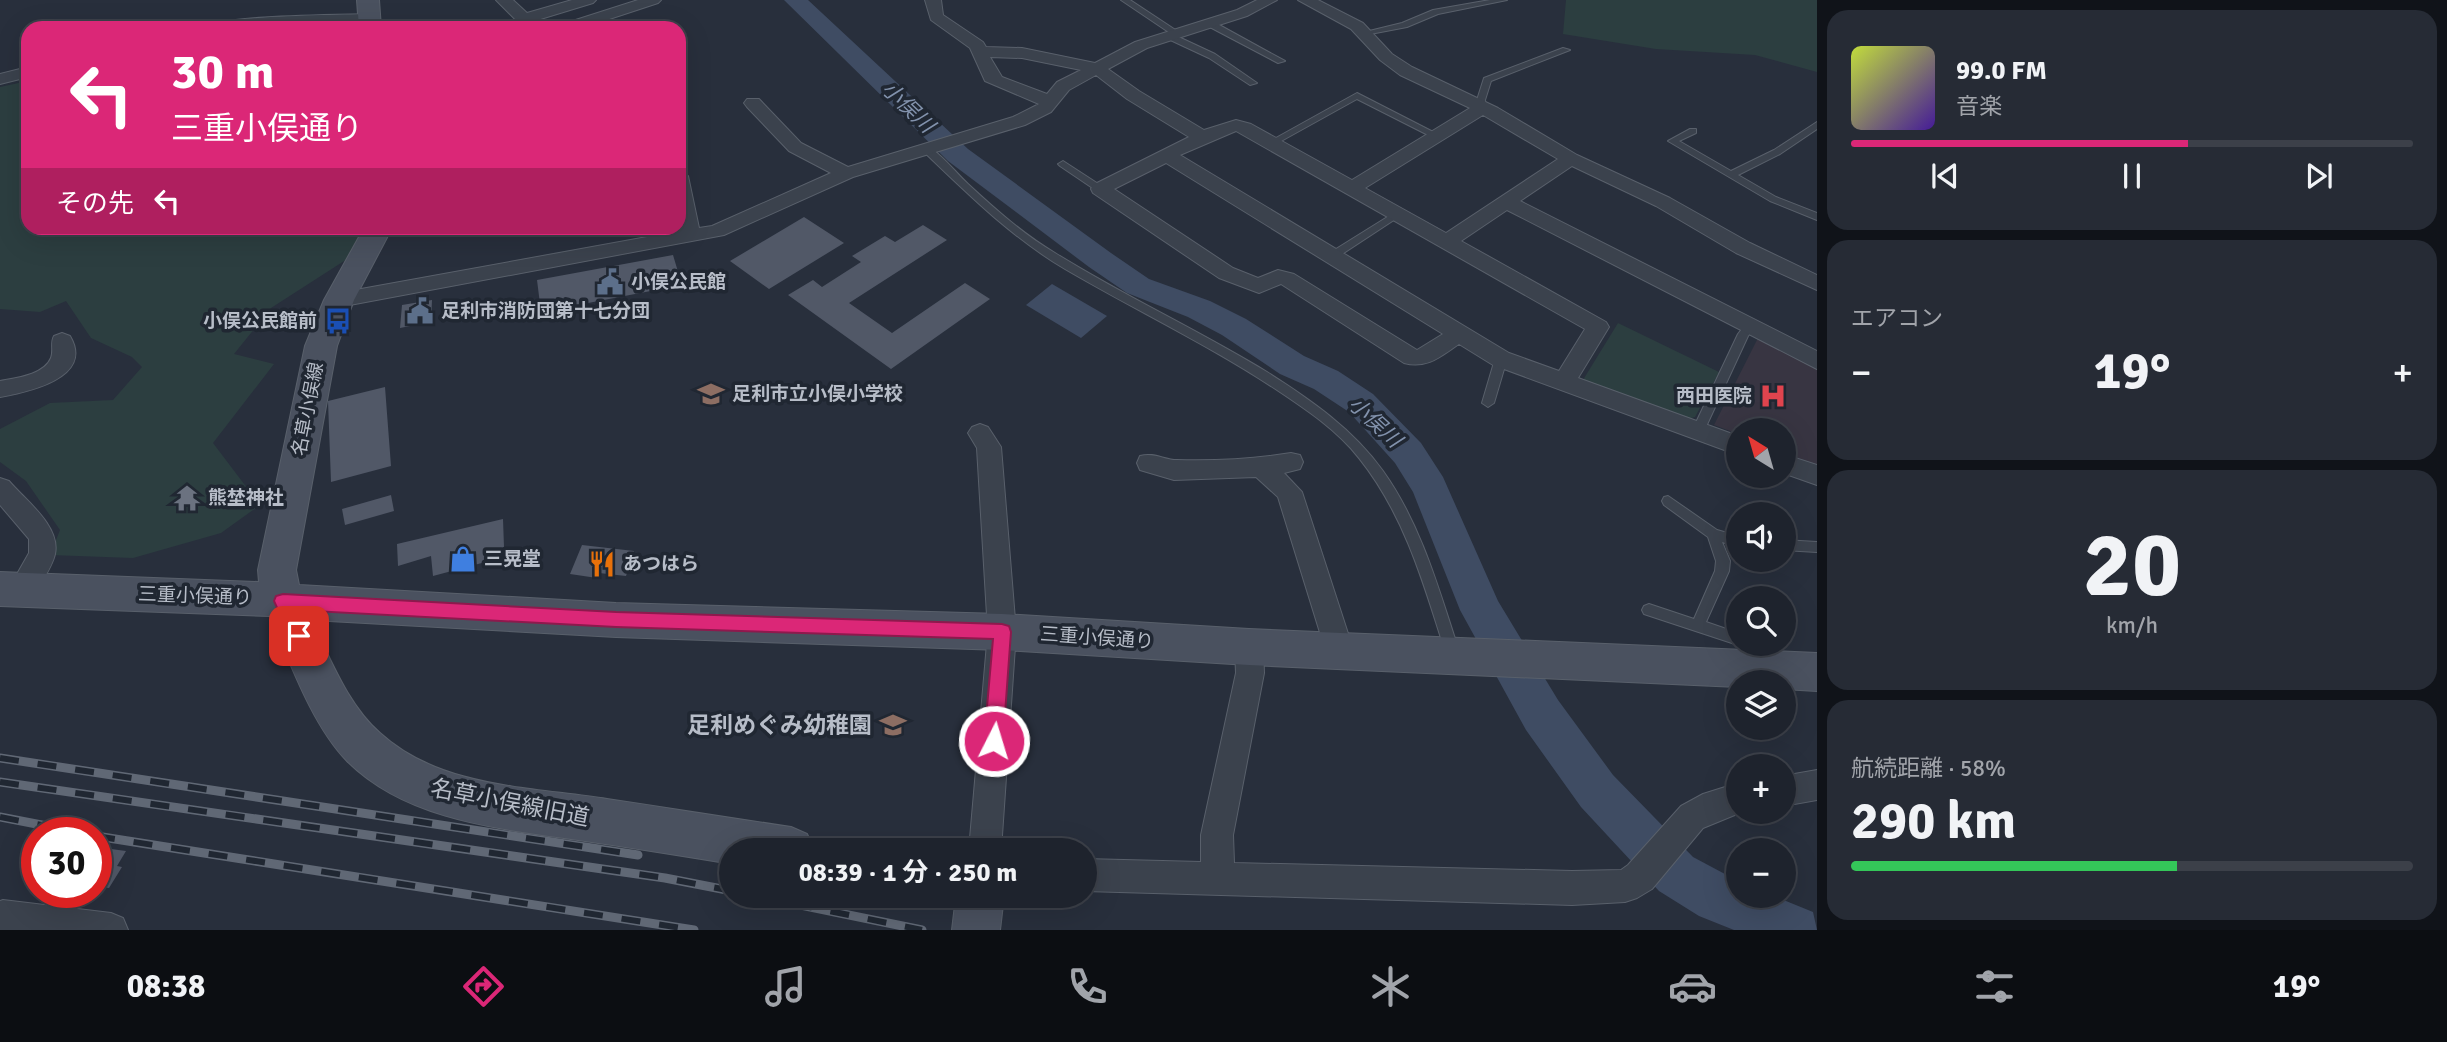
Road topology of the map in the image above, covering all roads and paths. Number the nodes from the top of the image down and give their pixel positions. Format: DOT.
graph roads {
  1 [pos="504,0"];
  2 [pos="588,0"];
  3 [pos="653,0"];
  4 [pos="933,0"];
  5 [pos="1125,0"];
  6 [pos="1269,0"];
  7 [pos="1306,0"];
  8 [pos="1503,0"];
  9 [pos="370,16"];
  10 [pos="291,21"];
  11 [pos="525,21"];
  12 [pos="536,21"];
  13 [pos="588,21"];
  14 [pos="1209,23"];
  15 [pos="1365,33"];
  16 [pos="1172,34"];
  17 [pos="1566,50"];
  18 [pos="982,52"];
  19 [pos="1281,61"];
  20 [pos="1096,68"];
  21 [pos="21,74"];
  22 [pos="2,79"];
  23 [pos="1253,83"];
  24 [pos="1049,101"];
  25 [pos="754,103"];
  26 [pos="1482,108"];
  27 [pos="1817,125"];
  28 [pos="1693,131"];
  29 [pos="1437,136"];
  30 [pos="1202,137"];
  31 [pos="1271,143"];
  32 [pos="928,147"];
  33 [pos="1168,156"];
  34 [pos="1571,159"];
  35 [pos="1063,164"];
  36 [pos="846,173"];
  37 [pos="1730,174"];
  38 [pos="1352,188"];
  39 [pos="1100,189"];
  40 [pos="1506,202"];
  41 [pos="686,211"];
  42 [pos="1397,214"];
  43 [pos="1817,217"];
  44 [pos="374,235"];
  45 [pos="691,236"];
  46 [pos="1447,241"];
  47 [pos="1332,256"];
  48 [pos="1817,283"];
  49 [pos="339,300"];
  50 [pos="1749,328"];
  51 [pos="1460,333"];
  52 [pos="62,341"];
  53 [pos="1501,359"];
  54 [pos="1817,361"];
  55 [pos="1563,383"];
  56 [pos="0,389"];
  57 [pos="1488,403"];
  58 [pos="1698,431"];
  59 [pos="980,433"];
  60 [pos="1726,442"];
  61 [pos="1291,462"];
  62 [pos="1149,463"];
  63 [pos="1262,467"];
  64 [pos="1796,468"];
  65 [pos="1817,475"];
  66 [pos="0,488"];
  67 [pos="1668,501"];
  68 [pos="1713,534"];
  69 [pos="1726,538"];
  70 [pos="1796,546"];
  71 [pos="1817,547"];
  72 [pos="11,589"];
  73 [pos="283,601"];
  74 [pos="1649,610"];
  75 [pos="1698,625"];
  76 [pos="1002,632"];
  77 [pos="1726,635"];
  78 [pos="1249,647"];
  79 [pos="1340,652"];
  80 [pos="1770,656"];
  81 [pos="1460,658"];
  82 [pos="1800,672"];
  83 [pos="1817,785"];
  84 [pos="1796,789"];
  85 [pos="1726,802"];
  86 [pos="986,838"];
  87 [pos="719,839"];
  88 [pos="1097,875"];
  89 [pos="1218,877"];
  90 [pos="978,908"];
  91 [pos="1,919"];
  92 [pos="111,930"];
  93 [pos="975,930"];
  1 -- 11 [label="street"];
  2 -- 12 [label="street"];
  3 -- 13 [label="street"];
  4 -- 18 [label="street"];
  5 -- 16 [label="lane"];
  6 -- 14 [label="street"];
  7 -- 15 [label="street"];
  8 -- 15 [label="lane"];
  9 -- 10 [label="street"];
  14 -- 16 [label="street"];
  14 -- 19 [label="lane"];
  15 -- 26 [label="street"];
  16 -- 20 [label="street"];
  16 -- 23 [label="lane"];
  17 -- 26 [label="lane"];
  18 -- 20 [label="street"];
  18 -- 24 [label="street"];
  20 -- 24 [label="street"];
  20 -- 30 [label="street"];
  21 -- 22 [label="street"];
  24 -- 32 [label="street"];
  25 -- 36 [label="street"];
  26 -- 29 [label="street"];
  26 -- 34 [label="street"];
  27 -- 37 [label="lane"];
  28 -- 37 [label="lane"];
  29 -- 31 [label="lane"];
  29 -- 38 [label="street"];
  30 -- 31 [label="street"];
  30 -- 33 [label="street"];
  31 -- 38 [label="street"];
  32 -- 36 [label="street"];
  32 -- 81 [label="lane"];
  33 -- 39 [label="street"];
  33 -- 47 [label="street"];
  34 -- 40 [label="street"];
  34 -- 48 [label="street"];
  35 -- 39 [label="lane"];
  36 -- 45 [label="street"];
  37 -- 43 [label="lane"];
  38 -- 42 [label="street"];
  39 -- 51 [label="street"];
  40 -- 46 [label="street"];
  40 -- 50 [label="street"];
  41 -- 45 [label="street"];
  42 -- 46 [label="street"];
  42 -- 47 [label="lane"];
  44 -- 49 [label="main road, 名草小俣線"];
  45 -- 49 [label="street"];
  46 -- 55 [label="street"];
  47 -- 51 [label="street"];
  49 -- 73 [label="main road, 名草小俣線"];
  50 -- 54 [label="street"];
  50 -- 58 [label="lane"];
  51 -- 53 [label="street"];
  52 -- 56 [label="street"];
  53 -- 55 [label="street"];
  53 -- 57 [label="lane"];
  55 -- 58 [label="street"];
  58 -- 60 [label="street"];
  59 -- 76 [label="street"];
  61 -- 63 [label="street"];
  62 -- 63 [label="street"];
  63 -- 79 [label="street"];
  64 -- 65 [label="street"];
  66 -- 72 [label="street"];
  67 -- 68 [label="lane"];
  68 -- 69 [label="lane"];
  68 -- 75 [label="lane"];
  70 -- 71 [label="lane"];
  72 -- 73 [label="main road, 三重小俣通り"];
  73 -- 76 [label="main road, 三重小俣通り"];
  73 -- 87 [label="main road, 名草小俣線旧道"];
  74 -- 75 [label="lane"];
  75 -- 77 [label="lane"];
  76 -- 78 [label="main road, 三重小俣通り"];
  76 -- 86 [label="street"];
  78 -- 79 [label="main road, 三重小俣通り"];
  78 -- 89 [label="street"];
  79 -- 81 [label="main road, 三重小俣通り"];
  80 -- 82 [label="lane"];
  81 -- 82 [label="main road, 三重小俣通り"];
  83 -- 84 [label="street"];
  85 -- 89 [label="street"];
  88 -- 89 [label="street"];
  90 -- 93 [label="main road"];
  91 -- 92 [label="street"];
}
